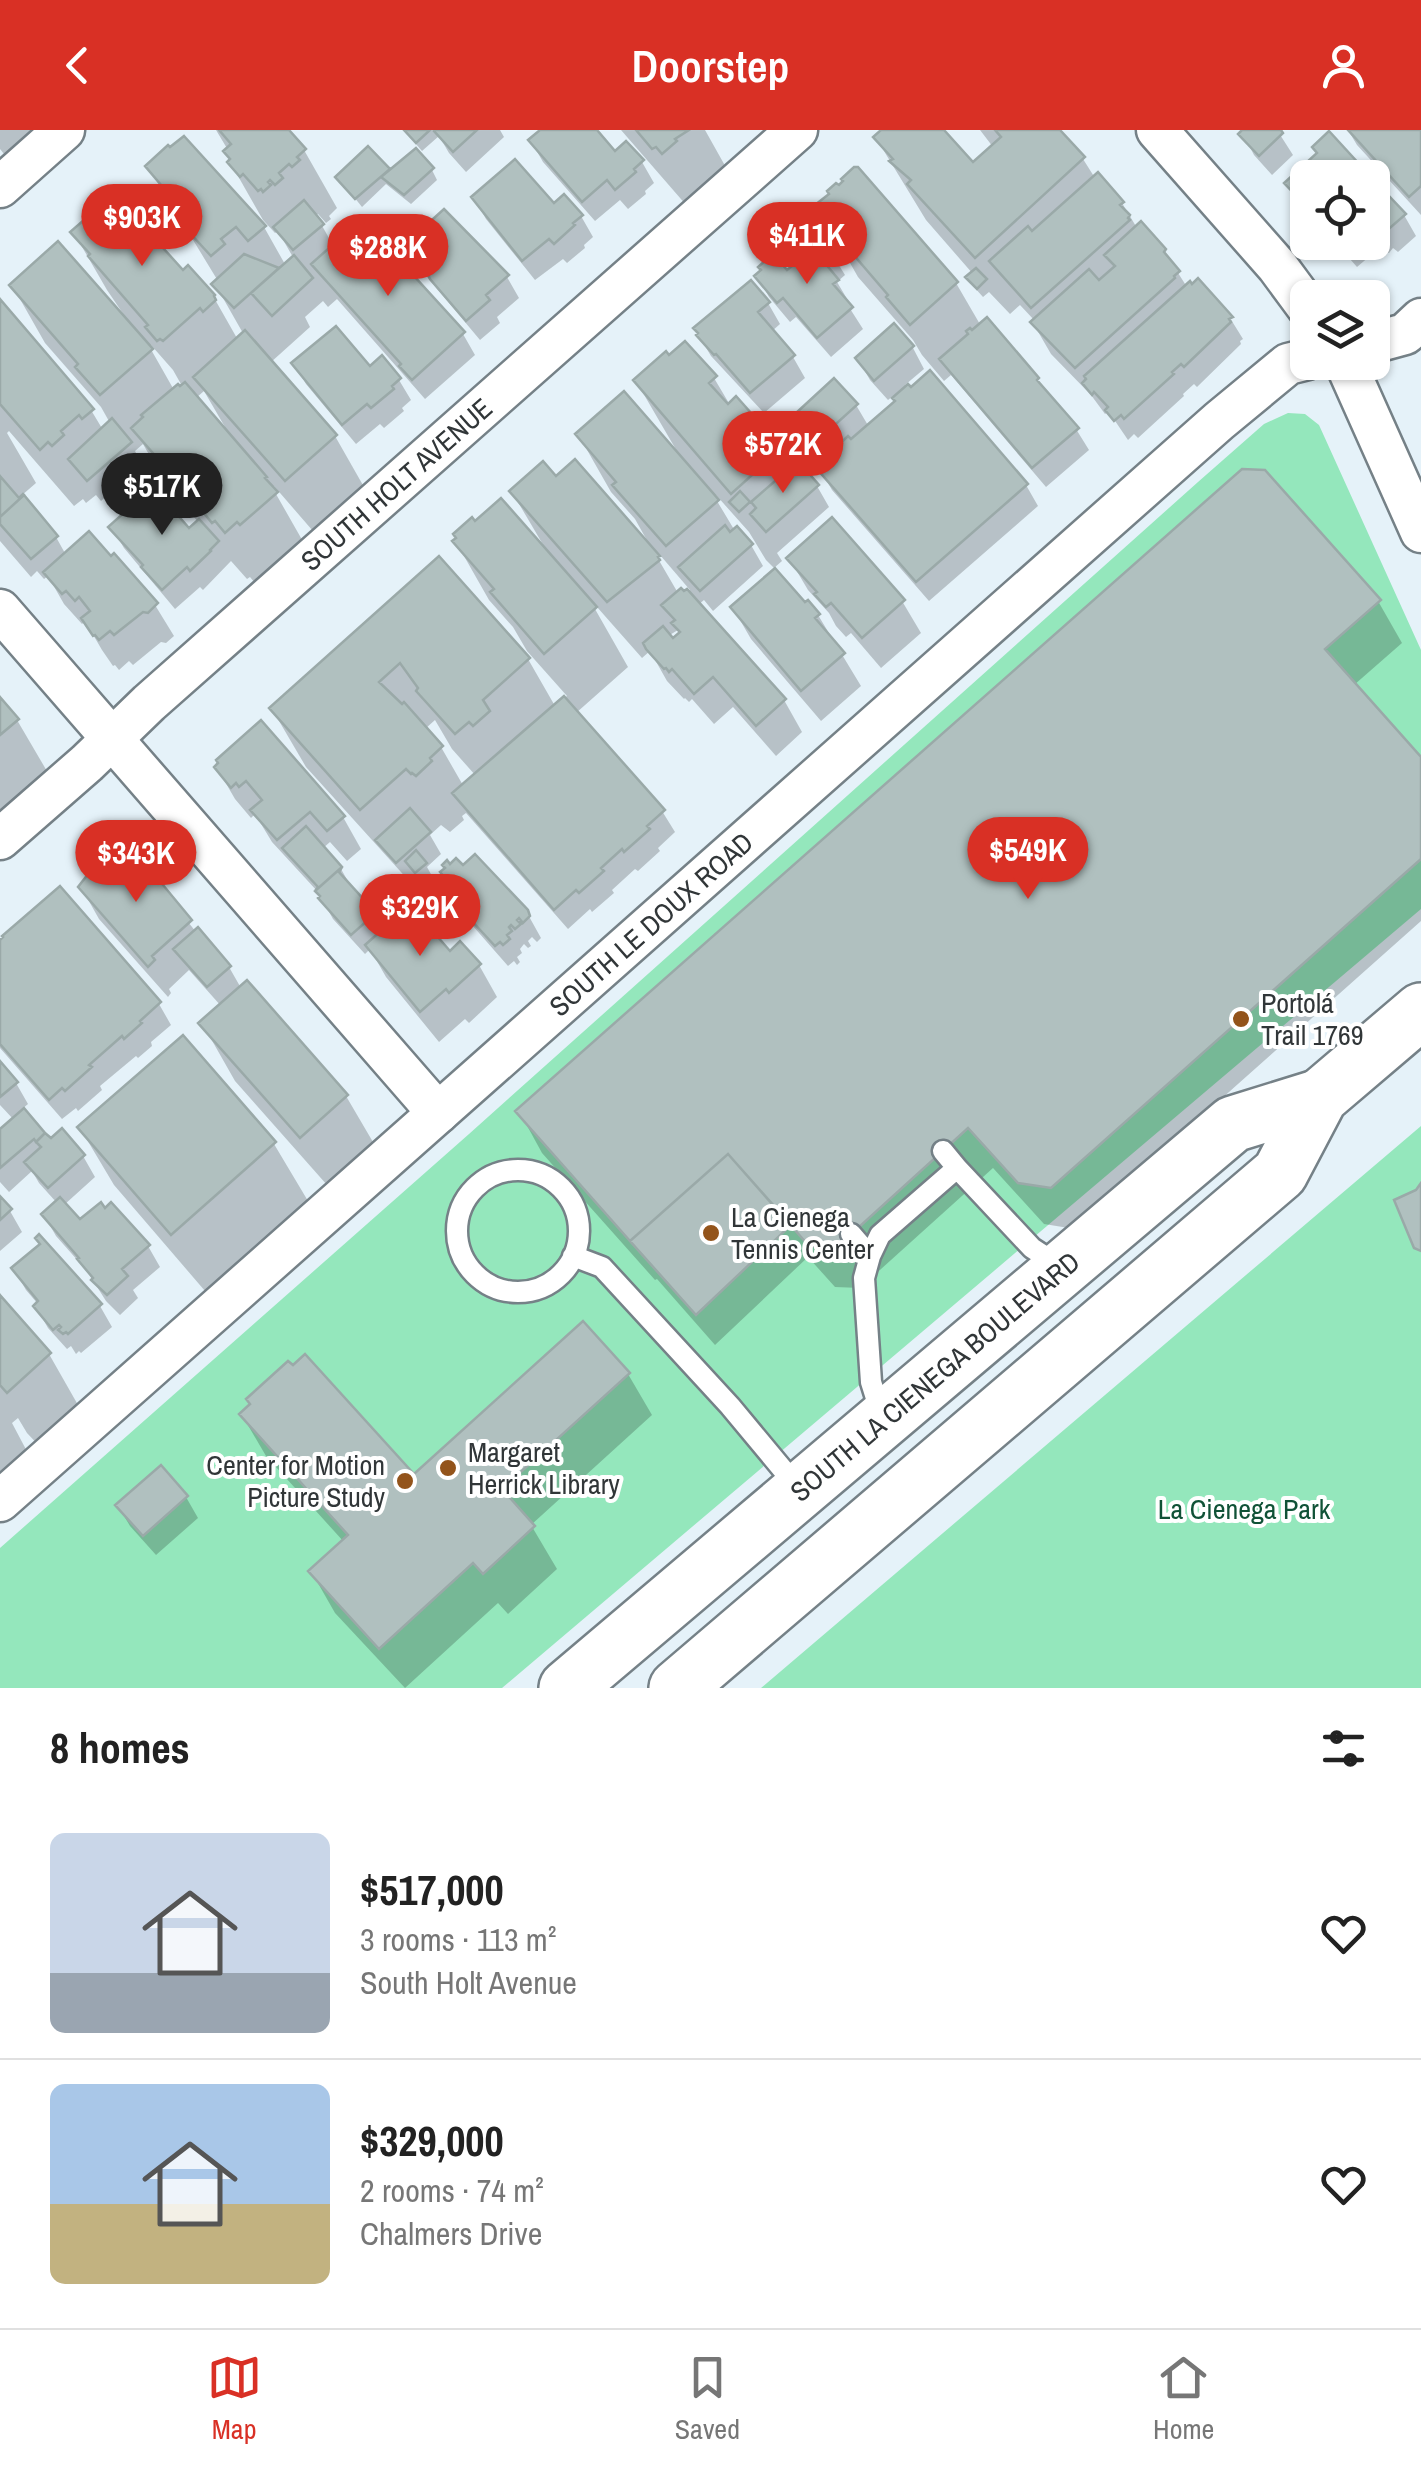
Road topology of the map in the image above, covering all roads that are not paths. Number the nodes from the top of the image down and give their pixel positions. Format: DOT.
graph roads {
  1 [pos="64,130"];
  2 [pos="797,130"];
  3 [pos="1157,130"];
  4 [pos="0,187"];
  5 [pos="1290,284"];
  6 [pos="1421,319"];
  7 [pos="1390,338"];
  8 [pos="1290,364"];
  9 [pos="1353,380"];
  10 [pos="1421,532"];
  11 [pos="0,610"];
  12 [pos="112,738"];
  13 [pos="0,839"];
  14 [pos="1421,1011"];
  15 [pos="1320,1096"];
  16 [pos="438,1113"];
  17 [pos="943,1151"];
  18 [pos="958,1168"];
  19 [pos="851,1234"];
  20 [pos="573,1256"];
  21 [pos="870,1256"];
  22 [pos="1062,1268"];
  23 [pos="884,1420"];
  24 [pos="800,1491"];
  25 [pos="0,1501"];
  26 [pos="567,1688"];
  27 [pos="677,1688"];
  1 -- 4 [label="street"];
  2 -- 12 [label="street, SOUTH HOLT AVENUE"];
  3 -- 5 [label="street"];
  6 -- 7 [label="street"];
  8 -- 16 [label="street, SOUTH LE DOUX ROAD"];
  9 -- 10 [label="street"];
  11 -- 12 [label="street"];
  12 -- 13 [label="street, SOUTH HOLT AVENUE"];
  12 -- 16 [label="street"];
  14 -- 15 [label="main road, SOUTH LA CIENEGA BOULEVARD"];
  15 -- 22 [label="main road, SOUTH LA CIENEGA BOULEVARD"];
  15 -- 27 [label="main road, SOUTH LA CIENEGA BOULEVARD"];
  16 -- 25 [label="street, SOUTH LE DOUX ROAD"];
  17 -- 18 [label="lane"];
  18 -- 21 [label="lane"];
  18 -- 22 [label="lane"];
  19 -- 21 [label="lane"];
  20 -- 20 [label="lane"];
  20 -- 24 [label="lane"];
  21 -- 23 [label="lane"];
  22 -- 23 [label="main road, SOUTH LA CIENEGA BOULEVARD"];
  23 -- 24 [label="main road, SOUTH LA CIENEGA BOULEVARD"];
  24 -- 26 [label="main road, SOUTH LA CIENEGA BOULEVARD"];
}
